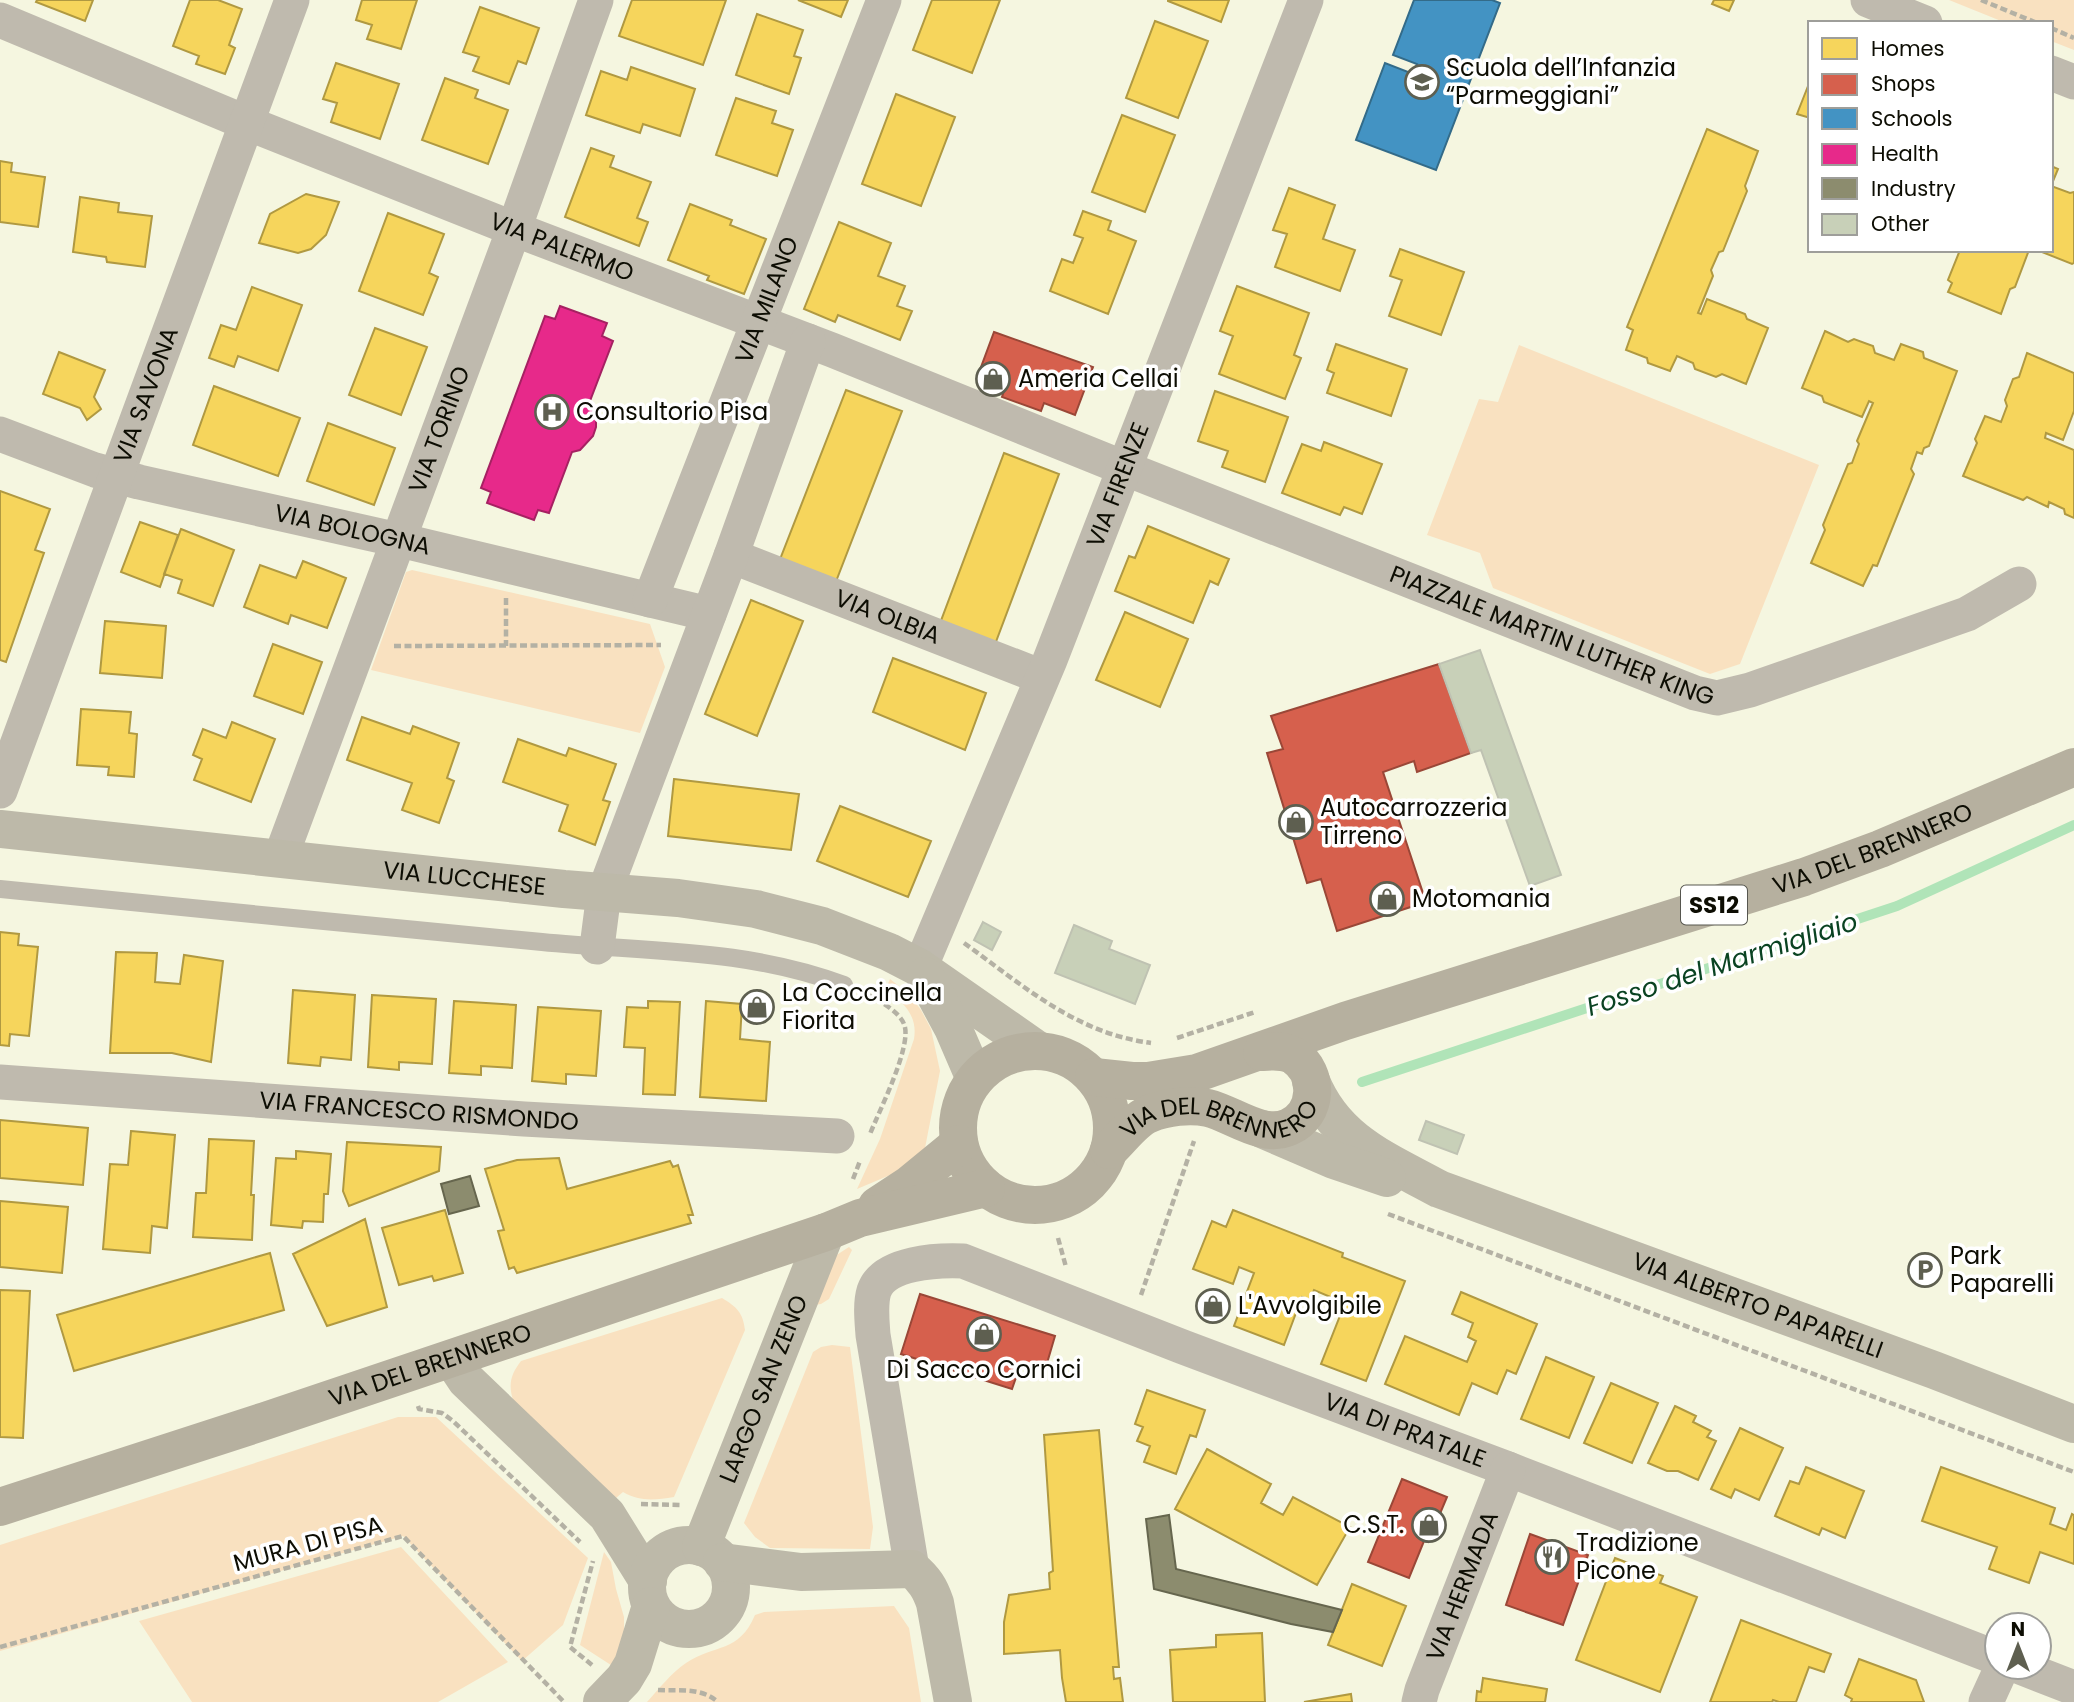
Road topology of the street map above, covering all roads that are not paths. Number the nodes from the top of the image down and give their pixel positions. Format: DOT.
graph roads {
  1 [pos="292,0"];
  2 [pos="596,0"];
  3 [pos="884,0"];
  4 [pos="1306,0"];
  5 [pos="1868,0"];
  6 [pos="0,20"];
  7 [pos="1920,21"];
  8 [pos="2053,74"];
  9 [pos="2074,82"];
  10 [pos="247,123"];
  11 [pos="514,229"];
  12 [pos="758,322"];
  13 [pos="808,341"];
  14 [pos="0,434"];
  15 [pos="1124,468"];
  16 [pos="116,475"];
  17 [pos="399,541"];
  18 [pos="731,556"];
  19 [pos="2019,584"];
  20 [pos="650,600"];
  21 [pos="709,614"];
  22 [pos="1042,677"];
  23 [pos="2072,772"];
  24 [pos="0,790"];
  25 [pos="0,829"];
  26 [pos="280,859"];
  27 [pos="0,889"];
  28 [pos="604,893"];
  29 [pos="597,947"];
  30 [pos="920,968"];
  31 [pos="844,985"];
  32 [pos="1345,1021"];
  33 [pos="1039,1051"];
  34 [pos="1262,1052"];
  35 [pos="1094,1077"];
  36 [pos="975,1079"];
  37 [pos="1311,1081"];
  38 [pos="0,1082"];
  39 [pos="1262,1129"];
  40 [pos="856,1141"];
  41 [pos="959,1144"];
  42 [pos="1110,1150"];
  43 [pos="986,1188"];
  44 [pos="1439,1189"];
  45 [pos="845,1213"];
  46 [pos="452,1359"];
  47 [pos="2074,1424"];
  48 [pos="1508,1469"];
  49 [pos="0,1507"];
  50 [pos="712,1555"];
  51 [pos="912,1569"];
  52 [pos="801,1572"];
  53 [pos="650,1594"];
  54 [pos="714,1617"];
  55 [pos="1983,1653"];
  56 [pos="2053,1680"];
  57 [pos="1996,1681"];
  58 [pos="623,1682"];
  59 [pos="2074,1688"];
  60 [pos="953,1702"];
  61 [pos="1419,1702"];
  62 [pos="1986,1702"];
  1 -- 10 [label="street, VIA SAVONA"];
  2 -- 11 [label="street, VIA TORINO"];
  3 -- 12 [label="street, VIA MILANO"];
  4 -- 15 [label="street, VIA FIRENZE"];
  5 -- 7 [label="street"];
  6 -- 10 [label="street, VIA PALERMO"];
  8 -- 9 [label="street"];
  10 -- 11 [label="street, VIA PALERMO"];
  10 -- 16 [label="street, VIA SAVONA"];
  11 -- 12 [label="street, VIA PALERMO"];
  11 -- 17 [label="street, VIA TORINO"];
  12 -- 13 [label="street, VIA PALERMO"];
  12 -- 20 [label="street, VIA MILANO"];
  13 -- 15 [label="street, VIA PALERMO"];
  13 -- 18 [label="street"];
  14 -- 16 [label="street, VIA BOLOGNA"];
  15 -- 19 [label="street, PIAZZALE MARTIN LUTHER KING"];
  15 -- 22 [label="street, VIA FIRENZE"];
  16 -- 17 [label="street, VIA BOLOGNA"];
  16 -- 24 [label="street, VIA SAVONA"];
  17 -- 20 [label="street, VIA BOLOGNA"];
  17 -- 26 [label="street, VIA TORINO"];
  18 -- 21 [label="street"];
  18 -- 22 [label="street, VIA OLBIA"];
  20 -- 21 [label="street, VIA BOLOGNA"];
  21 -- 28 [label="street"];
  22 -- 30 [label="street, VIA FIRENZE"];
  23 -- 32 [label="main road, VIA DEL BRENNERO / SS12"];
  25 -- 26 [label="main road, VIA LUCCHESE"];
  26 -- 28 [label="main road, VIA LUCCHESE"];
  27 -- 29 [label="lane"];
  28 -- 29 [label="street"];
  28 -- 30 [label="main road, VIA LUCCHESE"];
  29 -- 31 [label="lane"];
  30 -- 33 [label="main road, VIA LUCCHESE"];
  30 -- 36 [label="main road"];
  32 -- 34 [label="main road, VIA DEL BRENNERO"];
  32 -- 37 [label="main road, VIA DEL BRENNERO"];
  33 -- 35 [label="main road"];
  33 -- 36 [label="main road"];
  34 -- 35 [label="main road, VIA DEL BRENNERO"];
  34 -- 37 [label="main road, VIA DEL BRENNERO"];
  35 -- 42 [label="main road"];
  36 -- 41 [label="main road"];
  37 -- 39 [label="main road, VIA DEL BRENNERO"];
  37 -- 44 [label="main road, VIA ALBERTO PAPARELLI"];
  38 -- 40 [label="street, VIA FRANCESCO RISMONDO"];
  39 -- 42 [label="main road, VIA DEL BRENNERO"];
  39 -- 44 [label="main road, VIA ALBERTO PAPARELLI"];
  41 -- 43 [label="main road"];
  41 -- 45 [label="main road, VIA DEL BRENNERO"];
  42 -- 43 [label="main road"];
  43 -- 45 [label="main road, VIA DEL BRENNERO"];
  44 -- 47 [label="main road, VIA ALBERTO PAPARELLI"];
  45 -- 46 [label="main road, VIA DEL BRENNERO"];
  45 -- 50 [label="main road, LARGO SAN ZENO"];
  46 -- 49 [label="main road, VIA DEL BRENNERO"];
  46 -- 53 [label="main road"];
  48 -- 51 [label="street, VIA DI PRATALE"];
  48 -- 55 [label="street, VIA DI PRATALE"];
  48 -- 61 [label="street, VIA HERMADA"];
  50 -- 52 [label="main road"];
  50 -- 53 [label="main road"];
  50 -- 54 [label="main road"];
  51 -- 52 [label="main road"];
  51 -- 60 [label="main road"];
  52 -- 54 [label="main road"];
  53 -- 54 [label="main road"];
  53 -- 58 [label="main road"];
  54 -- 58 [label="main road"];
  56 -- 59 [label="street"];
  57 -- 62 [label="street"];
}
